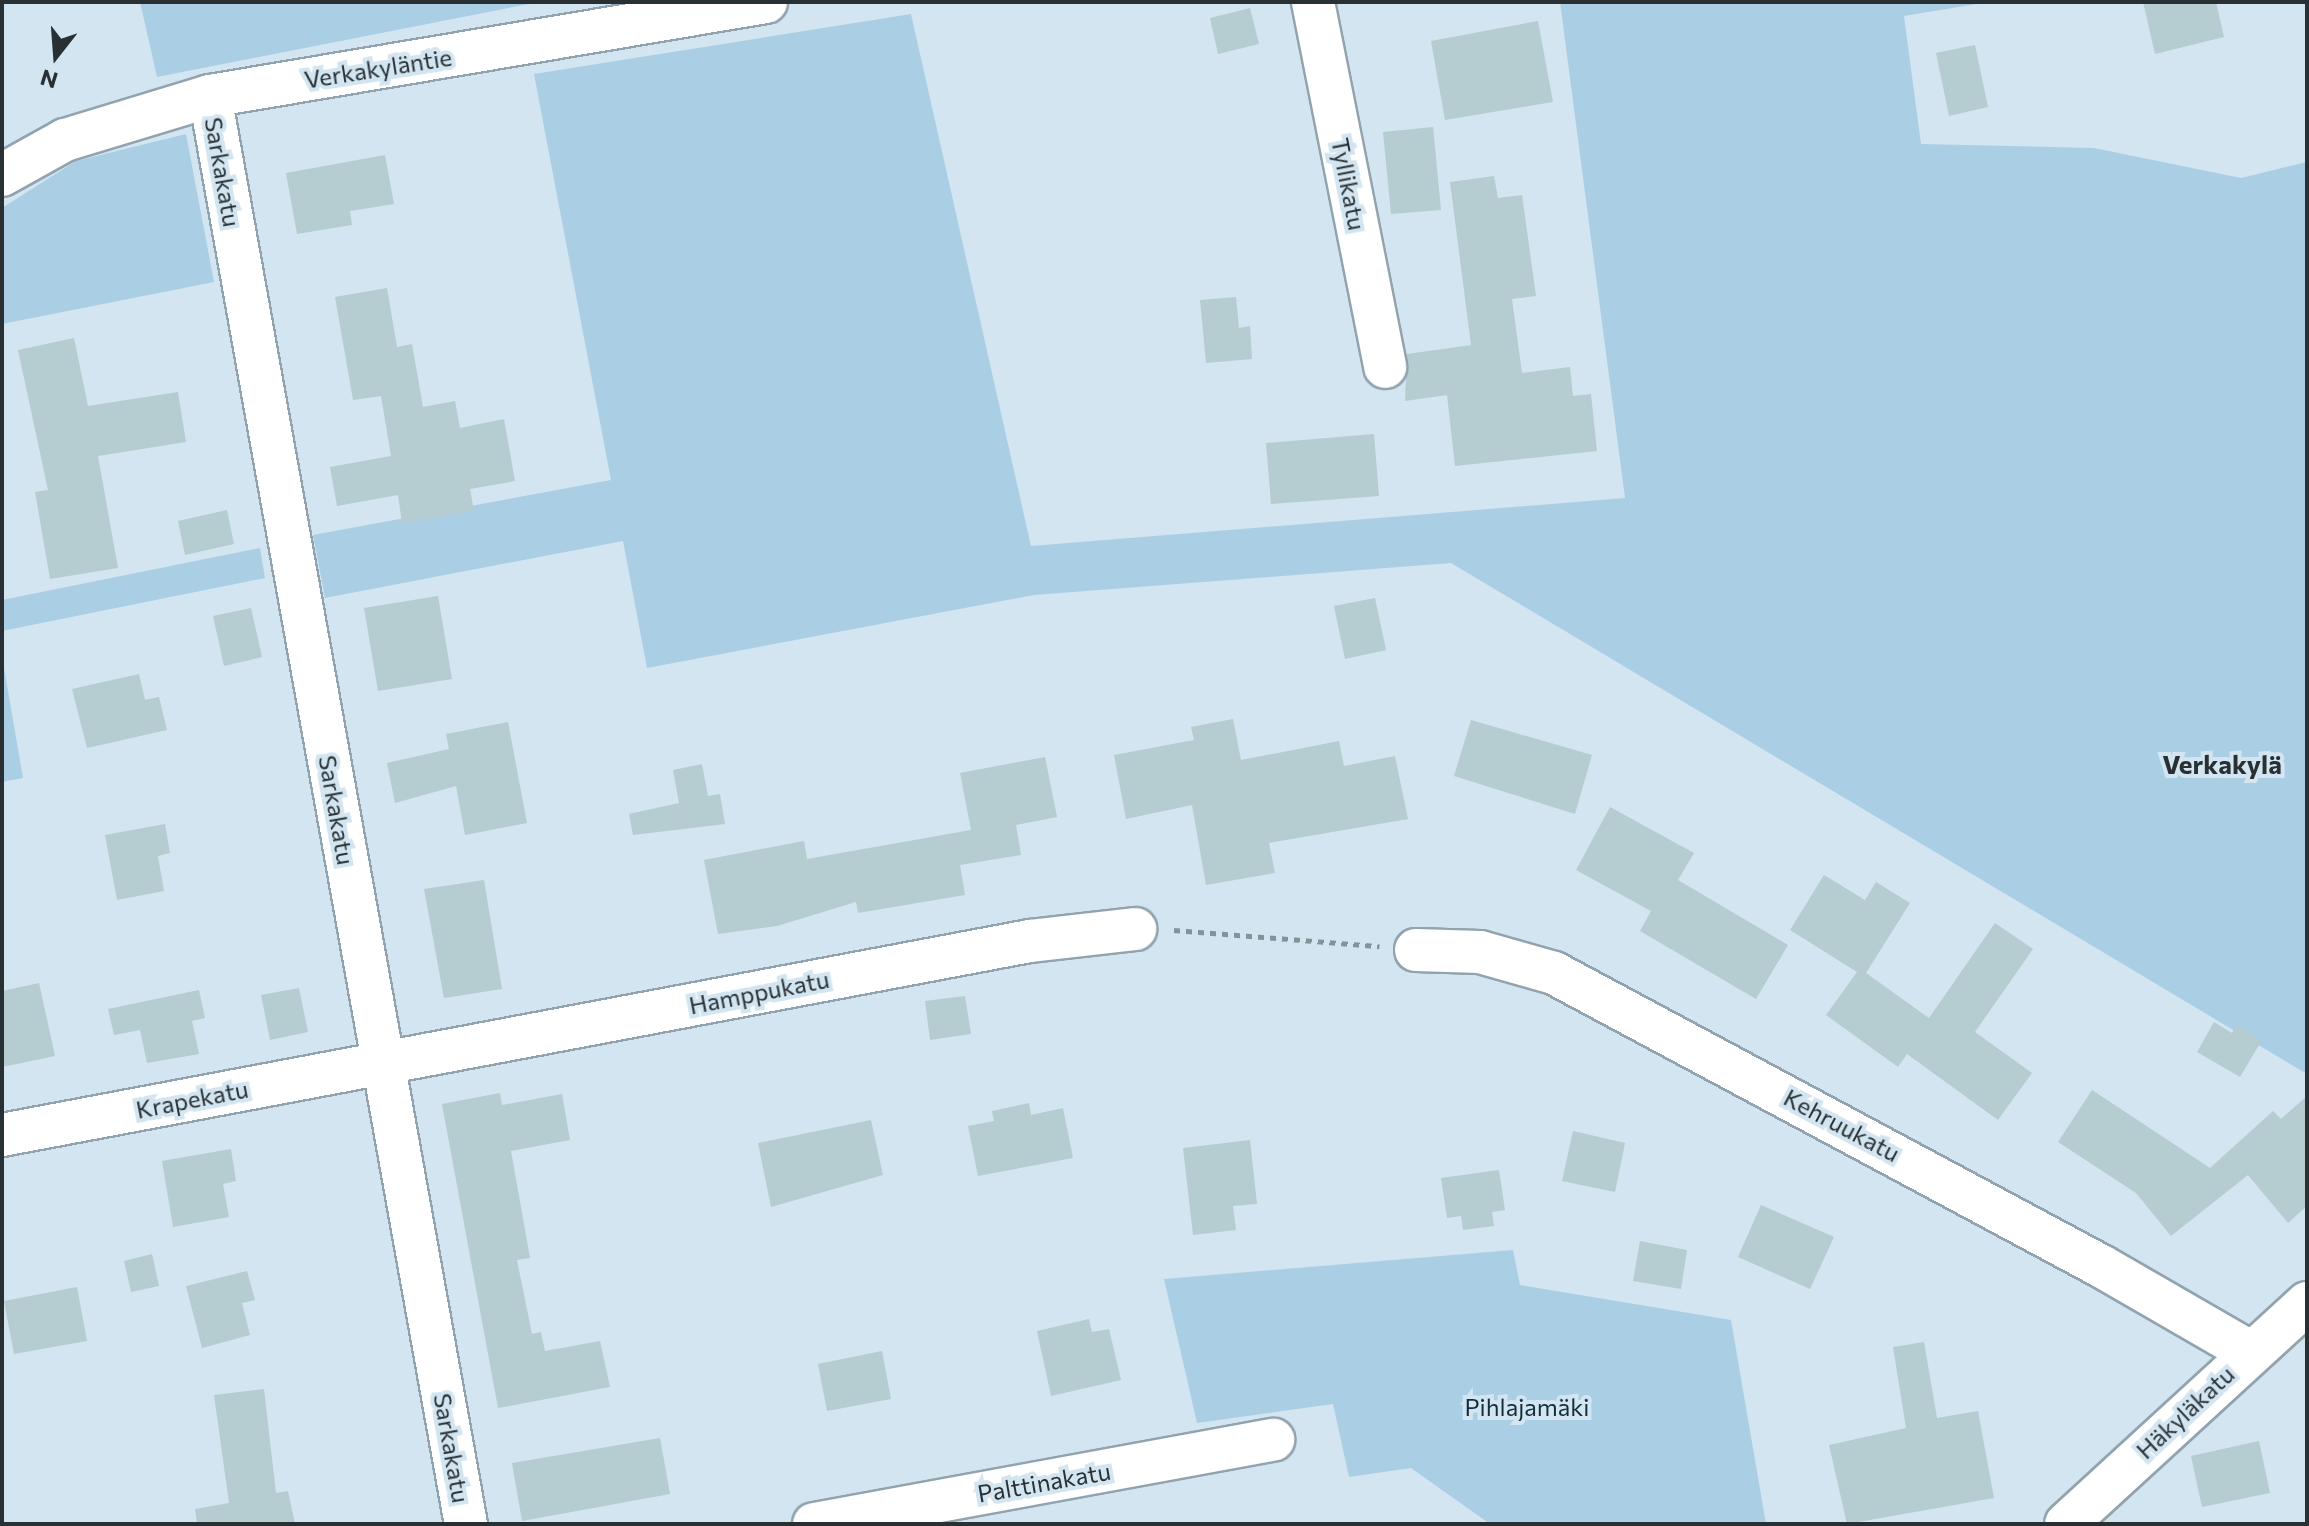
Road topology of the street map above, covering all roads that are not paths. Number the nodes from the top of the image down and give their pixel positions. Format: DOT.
graph roads {
  1 [pos="766,2"];
  2 [pos="1313,2"];
  3 [pos="210,96"];
  4 [pos="2,175"];
  5 [pos="1385,367"];
  6 [pos="1135,929"];
  7 [pos="1416,950"];
  8 [pos="383,1064"];
  9 [pos="2,1135"];
  10 [pos="2307,1303"];
  11 [pos="2250,1352"];
  12 [pos="1273,1440"];
  13 [pos="466,1524"];
  14 [pos="814,1524"];
  15 [pos="2066,1524"];
  1 -- 3 [label="street, Verkakyläntie"];
  2 -- 5 [label="street, Tyllikatu"];
  3 -- 4 [label="street, Verkakyläntie"];
  3 -- 8 [label="street, Sarkakatu"];
  6 -- 8 [label="street, Hamppukatu"];
  7 -- 11 [label="street, Kehruukatu"];
  8 -- 9 [label="street, Krapekatu"];
  8 -- 13 [label="street, Sarkakatu"];
  10 -- 11 [label="street, Häkyläkatu"];
  11 -- 15 [label="street, Häkyläkatu"];
  12 -- 14 [label="street, Palttinakatu"];
}
